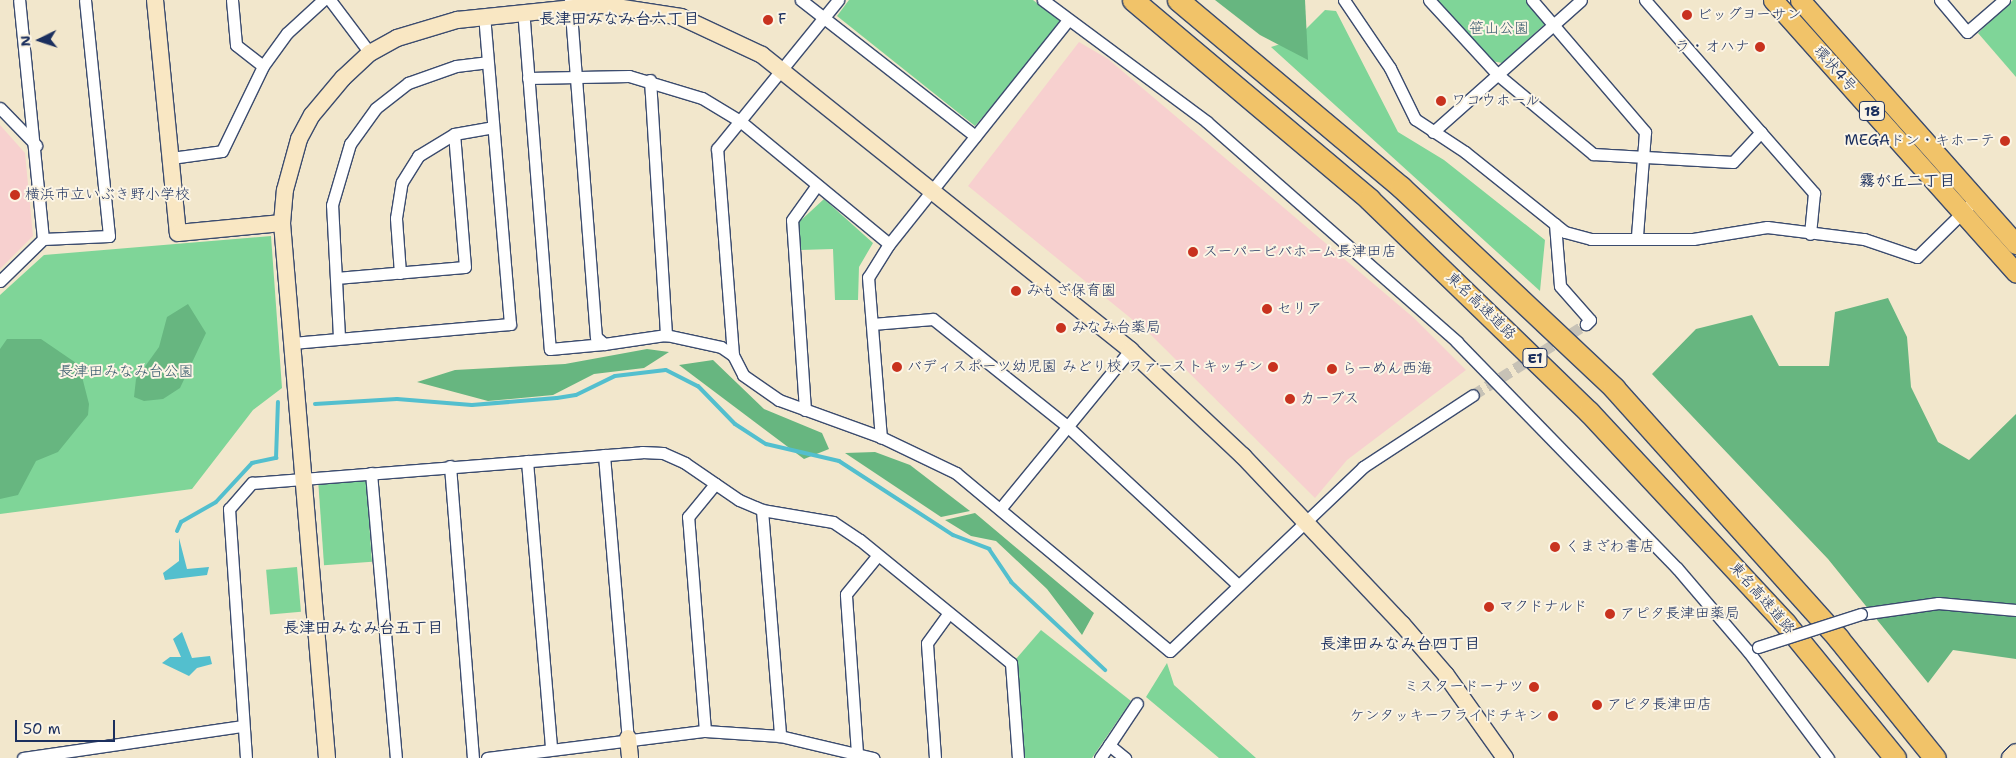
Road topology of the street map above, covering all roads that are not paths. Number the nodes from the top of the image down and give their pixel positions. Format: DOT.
graph roads {
  1 [pos="19,0"];
  2 [pos="85,0"];
  3 [pos="155,0"];
  4 [pos="232,0"];
  5 [pos="323,0"];
  6 [pos="330,0"];
  7 [pos="801,0"];
  8 [pos="838,0"];
  9 [pos="1043,0"];
  10 [pos="1133,0"];
  11 [pos="1178,0"];
  12 [pos="1344,0"];
  13 [pos="1429,0"];
  14 [pos="1532,0"];
  15 [pos="1582,0"];
  16 [pos="1645,0"];
  17 [pos="1773,0"];
  18 [pos="1800,0"];
  19 [pos="1940,0"];
  20 [pos="2004,0"];
  21 [pos="570,4"];
  22 [pos="484,16"];
  23 [pos="825,16"];
  24 [pos="1068,20"];
  25 [pos="524,21"];
  26 [pos="1554,24"];
  27 [pos="370,54"];
  28 [pos="487,62"];
  29 [pos="263,66"];
  30 [pos="782,70"];
  31 [pos="576,74"];
  32 [pos="1497,74"];
  33 [pos="528,78"];
  34 [pos="650,80"];
  35 [pos="0,108"];
  36 [pos="740,121"];
  37 [pos="492,126"];
  38 [pos="1433,132"];
  39 [pos="1761,132"];
  40 [pos="454,134"];
  41 [pos="975,136"];
  42 [pos="36,146"];
  43 [pos="1643,157"];
  44 [pos="171,158"];
  45 [pos="816,185"];
  46 [pos="934,189"];
  47 [pos="1976,198"];
  48 [pos="1962,213"];
  49 [pos="282,223"];
  50 [pos="1555,224"];
  51 [pos="1810,234"];
  52 [pos="1637,236"];
  53 [pos="44,239"];
  54 [pos="890,244"];
  55 [pos="2016,244"];
  56 [pos="400,273"];
  57 [pos="2016,273"];
  58 [pos="336,278"];
  59 [pos="0,282"];
  60 [pos="872,324"];
  61 [pos="1586,324"];
  62 [pos="666,335"];
  63 [pos="339,337"];
  64 [pos="292,343"];
  65 [pos="604,344"];
  66 [pos="1130,350"];
  67 [pos="733,355"];
  68 [pos="1473,395"];
  69 [pos="805,410"];
  70 [pos="1067,426"];
  71 [pos="881,437"];
  72 [pos="604,454"];
  73 [pos="527,461"];
  74 [pos="450,466"];
  75 [pos="371,473"];
  76 [pos="304,478"];
  77 [pos="715,484"];
  78 [pos="1000,509"];
  79 [pos="762,510"];
  80 [pos="1305,520"];
  81 [pos="878,555"];
  82 [pos="1236,584"];
  83 [pos="2016,610"];
  84 [pos="949,614"];
  85 [pos="1753,649"];
  86 [pos="1137,703"];
  87 [pos="244,726"];
  88 [pos="705,731"];
  89 [pos="780,736"];
  90 [pos="628,738"];
  91 [pos="1109,745"];
  92 [pos="551,748"];
  93 [pos="2016,752"];
  94 [pos="857,753"];
  95 [pos="23,758"];
  96 [pos="246,758"];
  97 [pos="327,758"];
  98 [pos="396,758"];
  99 [pos="473,758"];
  100 [pos="487,758"];
  101 [pos="630,758"];
  102 [pos="872,758"];
  103 [pos="935,758"];
  104 [pos="1018,758"];
  105 [pos="1100,758"];
  106 [pos="1125,758"];
  107 [pos="1505,758"];
  108 [pos="1828,758"];
  109 [pos="1896,758"];
  110 [pos="1935,758"];
  111 [pos="2010,758"];
  1 -- 42 [label="street"];
  2 -- 53 [label="street"];
  3 -- 44 [label="street"];
  4 -- 29 [label="street"];
  5 -- 29 [label="street"];
  6 -- 27 [label="street"];
  7 -- 23 [label="street"];
  8 -- 23 [label="street"];
  9 -- 24 [label="street"];
  10 -- 109 [label="highway, 東名高速道路 / E1"];
  11 -- 110 [label="highway, 東名高速道路 / E1"];
  12 -- 38 [label="street"];
  13 -- 32 [label="street"];
  14 -- 26 [label="street"];
  15 -- 26 [label="street"];
  16 -- 39 [label="street"];
  17 -- 48 [label="main road, 環状4号 / 18"];
  18 -- 47 [label="main road, 環状4号 / 18"];
  19 -- 20 [label="street"];
  21 -- 22 [label="street"];
  21 -- 30 [label="street"];
  21 -- 31 [label="street"];
  22 -- 27 [label="street"];
  22 -- 28 [label="street"];
  23 -- 30 [label="street"];
  23 -- 41 [label="street"];
  24 -- 41 [label="street"];
  24 -- 85 [label="street"];
  25 -- 33 [label="street"];
  26 -- 32 [label="street"];
  26 -- 43 [label="street"];
  27 -- 49 [label="street"];
  28 -- 37 [label="street"];
  28 -- 58 [label="street"];
  29 -- 44 [label="street"];
  30 -- 36 [label="street"];
  30 -- 46 [label="street"];
  31 -- 33 [label="street"];
  31 -- 34 [label="street"];
  31 -- 65 [label="street"];
  32 -- 38 [label="street"];
  32 -- 43 [label="street"];
  33 -- 65 [label="street"];
  34 -- 36 [label="street"];
  34 -- 62 [label="street"];
  35 -- 42 [label="street"];
  36 -- 45 [label="street"];
  36 -- 67 [label="street"];
  37 -- 40 [label="street"];
  37 -- 63 [label="street"];
  38 -- 50 [label="street"];
  39 -- 43 [label="street"];
  39 -- 51 [label="street"];
  40 -- 56 [label="street"];
  40 -- 56 [label="street"];
  41 -- 46 [label="street"];
  42 -- 53 [label="street"];
  43 -- 52 [label="street"];
  44 -- 49 [label="street"];
  45 -- 54 [label="street"];
  45 -- 69 [label="street"];
  46 -- 54 [label="street"];
  46 -- 66 [label="street"];
  47 -- 48 [label="street"];
  47 -- 55 [label="main road, 環状4号 / 18"];
  48 -- 51 [label="street"];
  48 -- 57 [label="main road, 環状4号 / 18"];
  49 -- 64 [label="street"];
  50 -- 52 [label="street"];
  50 -- 61 [label="street"];
  51 -- 52 [label="street"];
  53 -- 59 [label="street"];
  54 -- 60 [label="street"];
  56 -- 58 [label="street"];
  58 -- 63 [label="street"];
  60 -- 70 [label="street"];
  60 -- 71 [label="street"];
  62 -- 65 [label="street"];
  62 -- 67 [label="street"];
  63 -- 64 [label="street"];
  64 -- 76 [label="street"];
  66 -- 70 [label="street"];
  66 -- 80 [label="street"];
  67 -- 69 [label="street"];
  68 -- 80 [label="street"];
  69 -- 71 [label="street"];
  70 -- 78 [label="street"];
  70 -- 82 [label="street"];
  71 -- 78 [label="street"];
  72 -- 73 [label="street"];
  72 -- 77 [label="street"];
  72 -- 90 [label="street"];
  73 -- 74 [label="street"];
  73 -- 92 [label="street"];
  74 -- 75 [label="street"];
  74 -- 99 [label="street"];
  75 -- 76 [label="street"];
  75 -- 98 [label="street"];
  76 -- 87 [label="street"];
  76 -- 97 [label="street"];
  77 -- 79 [label="street"];
  77 -- 88 [label="street"];
  78 -- 82 [label="street"];
  79 -- 81 [label="street"];
  79 -- 89 [label="street"];
  80 -- 82 [label="street"];
  80 -- 107 [label="street"];
  81 -- 84 [label="street"];
  81 -- 94 [label="street"];
  83 -- 85 [label="street, bridge"];
  84 -- 103 [label="street"];
  84 -- 104 [label="street"];
  85 -- 108 [label="street"];
  86 -- 91 [label="street"];
  87 -- 95 [label="street"];
  87 -- 96 [label="street"];
  88 -- 89 [label="street"];
  88 -- 90 [label="street"];
  89 -- 94 [label="street"];
  90 -- 92 [label="street"];
  90 -- 101 [label="street"];
  91 -- 105 [label="street"];
  91 -- 106 [label="street"];
  92 -- 100 [label="street"];
  93 -- 111 [label="street"];
  94 -- 102 [label="street"];
}
